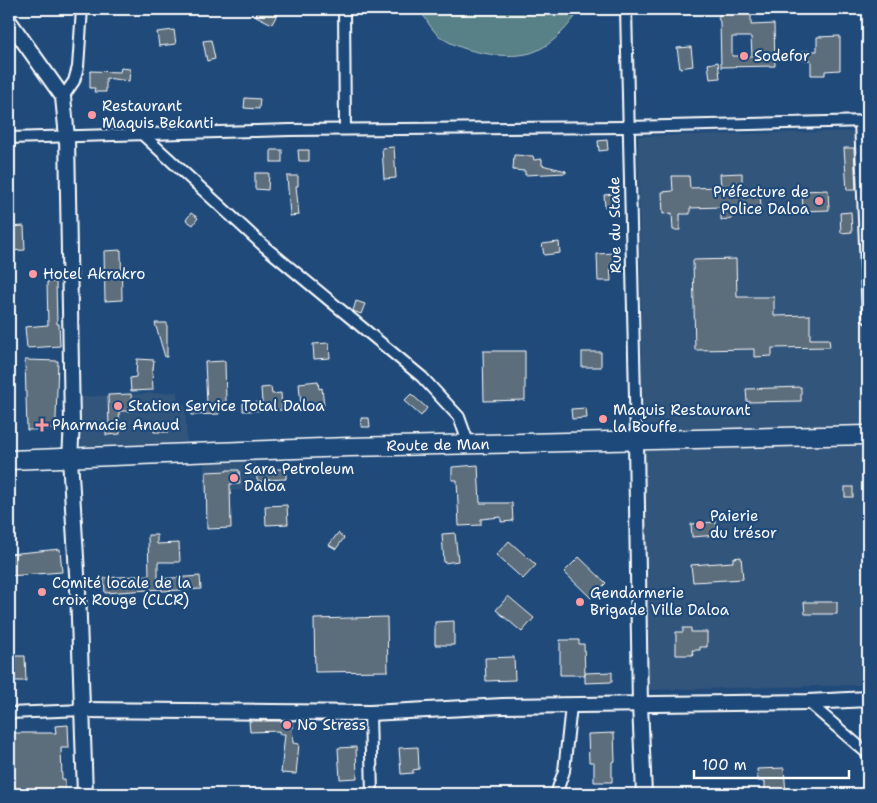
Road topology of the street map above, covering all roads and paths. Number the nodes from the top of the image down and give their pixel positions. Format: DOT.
graph roads {
  1 [pos="82,9"];
  2 [pos="344,9"];
  3 [pos="626,9"];
  4 [pos="9,21"];
  5 [pos="63,97"];
  6 [pos="864,121"];
  7 [pos="628,127"];
  8 [pos="345,129"];
  9 [pos="142,134"];
  10 [pos="66,137"];
  11 [pos="9,138"];
  12 [pos="868,318"];
  13 [pos="868,435"];
  14 [pos="636,440"];
  15 [pos="469,445"];
  16 [pos="70,458"];
  17 [pos="9,460"];
  18 [pos="868,699"];
  19 [pos="808,702"];
  20 [pos="640,705"];
  21 [pos="570,706"];
  22 [pos="83,710"];
  23 [pos="9,713"];
  24 [pos="370,713"];
  25 [pos="868,754"];
  26 [pos="85,794"];
  27 [pos="372,794"];
  28 [pos="556,794"];
  29 [pos="644,794"];
  1 -- 5 [label="street"];
  2 -- 8 [label="street"];
  3 -- 7 [label="street, Rue du Stade"];
  4 -- 5 [label="street"];
  5 -- 10 [label="street"];
  6 -- 7 [label="street"];
  6 -- 12 [label="street"];
  7 -- 8 [label="street"];
  7 -- 14 [label="street, Rue du Stade"];
  8 -- 9 [label="street"];
  9 -- 10 [label="street"];
  9 -- 15 [label="street"];
  10 -- 11 [label="street"];
  10 -- 16 [label="street"];
  13 -- 14 [label="highway, Route de Man"];
  14 -- 15 [label="highway, Route de Man"];
  14 -- 20 [label="street"];
  15 -- 16 [label="highway, Route de Man"];
  16 -- 17 [label="highway, Route de Man"];
  16 -- 22 [label="street"];
  18 -- 19 [label="street"];
  19 -- 20 [label="street"];
  19 -- 25 [label="street"];
  20 -- 21 [label="street"];
  20 -- 29 [label="street"];
  21 -- 24 [label="street"];
  21 -- 28 [label="street"];
  22 -- 23 [label="street"];
  22 -- 24 [label="street"];
  22 -- 26 [label="street"];
  24 -- 27 [label="street"];
}
